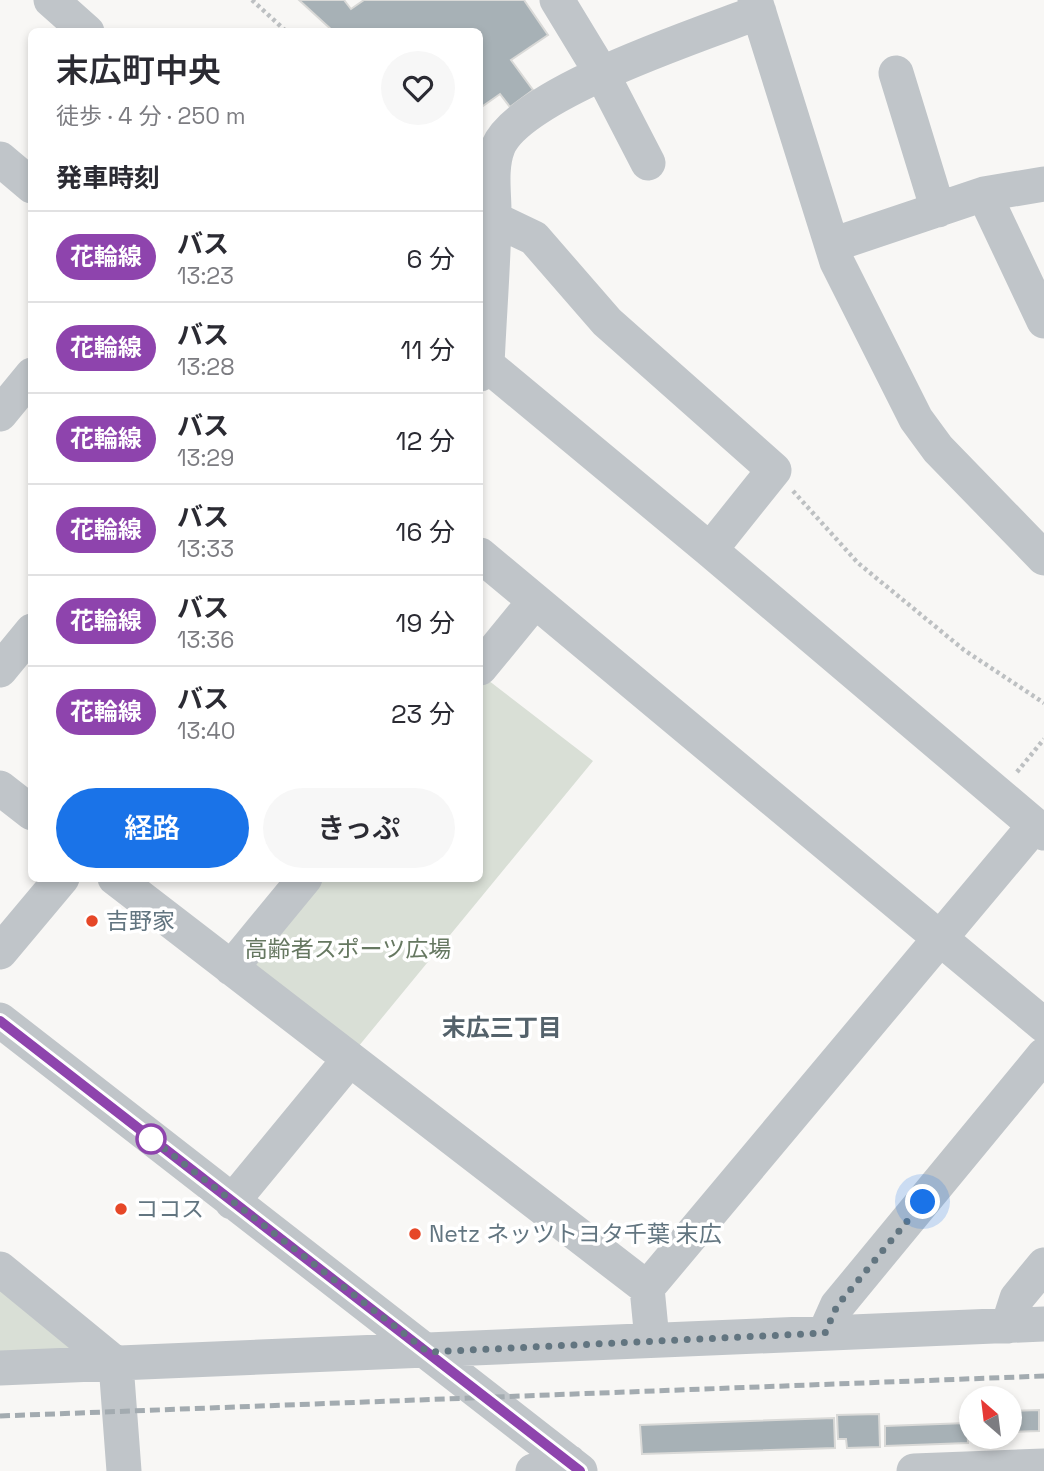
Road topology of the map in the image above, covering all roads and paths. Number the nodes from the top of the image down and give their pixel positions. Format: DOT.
graph roads {
  1 [pos="51,0"];
  2 [pos="252,0"];
  3 [pos="557,0"];
  4 [pos="757,6"];
  5 [pos="82,28"];
  6 [pos="283,28"];
  7 [pos="896,73"];
  8 [pos="602,74"];
  9 [pos="0,159"];
  10 [pos="648,163"];
  11 [pos="28,183"];
  12 [pos="1044,184"];
  13 [pos="490,191"];
  14 [pos="984,194"];
  15 [pos="938,210"];
  16 [pos="832,245"];
  17 [pos="1044,321"];
  18 [pos="483,344"];
  19 [pos="483,367"];
  20 [pos="28,380"];
  21 [pos="0,414"];
  22 [pos="774,470"];
  23 [pos="710,550"];
  24 [pos="483,558"];
  25 [pos="1044,558"];
  26 [pos="535,601"];
  27 [pos="28,636"];
  28 [pos="483,664"];
  29 [pos="0,670"];
  30 [pos="1044,703"];
  31 [pos="1044,739"];
  32 [pos="1018,770"];
  33 [pos="0,788"];
  34 [pos="28,810"];
  35 [pos="1039,829"];
  36 [pos="59,882"];
  37 [pos="120,882"];
  38 [pos="302,882"];
  39 [pos="939,938"];
  40 [pos="0,952"];
  41 [pos="231,968"];
  42 [pos="0,1020"];
  43 [pos="1044,1025"];
  44 [pos="1044,1055"];
  45 [pos="349,1060"];
  46 [pos="232,1202"];
  47 [pos="1044,1265"];
  48 [pos="0,1269"];
  49 [pos="647,1289"];
  50 [pos="1044,1324"];
  51 [pos="1008,1326"];
  52 [pos="825,1333"];
  53 [pos="652,1340"];
  54 [pos="428,1352"];
  55 [pos="116,1364"];
  56 [pos="0,1368"];
  57 [pos="1044,1466"];
  58 [pos="575,1467"];
  59 [pos="124,1471"];
  60 [pos="533,1471"];
  61 [pos="914,1471"];
  62 [pos="922,1471"];
  1 -- 5 [label="street"];
  2 -- 6 [label="path"];
  3 -- 8 [label="street"];
  4 -- 8 [label="street"];
  4 -- 16 [label="street"];
  7 -- 15 [label="street"];
  8 -- 10 [label="street"];
  8 -- 13 [label="street"];
  9 -- 11 [label="street"];
  12 -- 14 [label="street"];
  13 -- 18 [label="street"];
  13 -- 22 [label="street"];
  14 -- 15 [label="street"];
  14 -- 17 [label="street"];
  15 -- 16 [label="street"];
  16 -- 25 [label="street"];
  19 -- 23 [label="street"];
  20 -- 21 [label="street"];
  22 -- 23 [label="street"];
  22 -- 30 [label="path"];
  23 -- 35 [label="street"];
  24 -- 26 [label="street"];
  26 -- 28 [label="street"];
  26 -- 39 [label="street"];
  27 -- 29 [label="street"];
  31 -- 32 [label="path"];
  33 -- 34 [label="street"];
  35 -- 39 [label="street"];
  36 -- 40 [label="street"];
  37 -- 41 [label="street"];
  38 -- 41 [label="street"];
  39 -- 43 [label="street"];
  39 -- 49 [label="street"];
  41 -- 45 [label="street"];
  42 -- 46 [label="street"];
  44 -- 52 [label="street"];
  45 -- 46 [label="street"];
  45 -- 49 [label="street"];
  46 -- 54 [label="street"];
  47 -- 51 [label="street"];
  48 -- 55 [label="street"];
  49 -- 53 [label="street"];
  50 -- 51 [label="street"];
  51 -- 52 [label="street"];
  52 -- 53 [label="street"];
  53 -- 54 [label="street"];
  54 -- 55 [label="street"];
  54 -- 58 [label="street"];
  55 -- 56 [label="street"];
  55 -- 59 [label="street"];
  57 -- 62 [label="street"];
  58 -- 60 [label="street"];
  61 -- 62 [label="street"];
}
